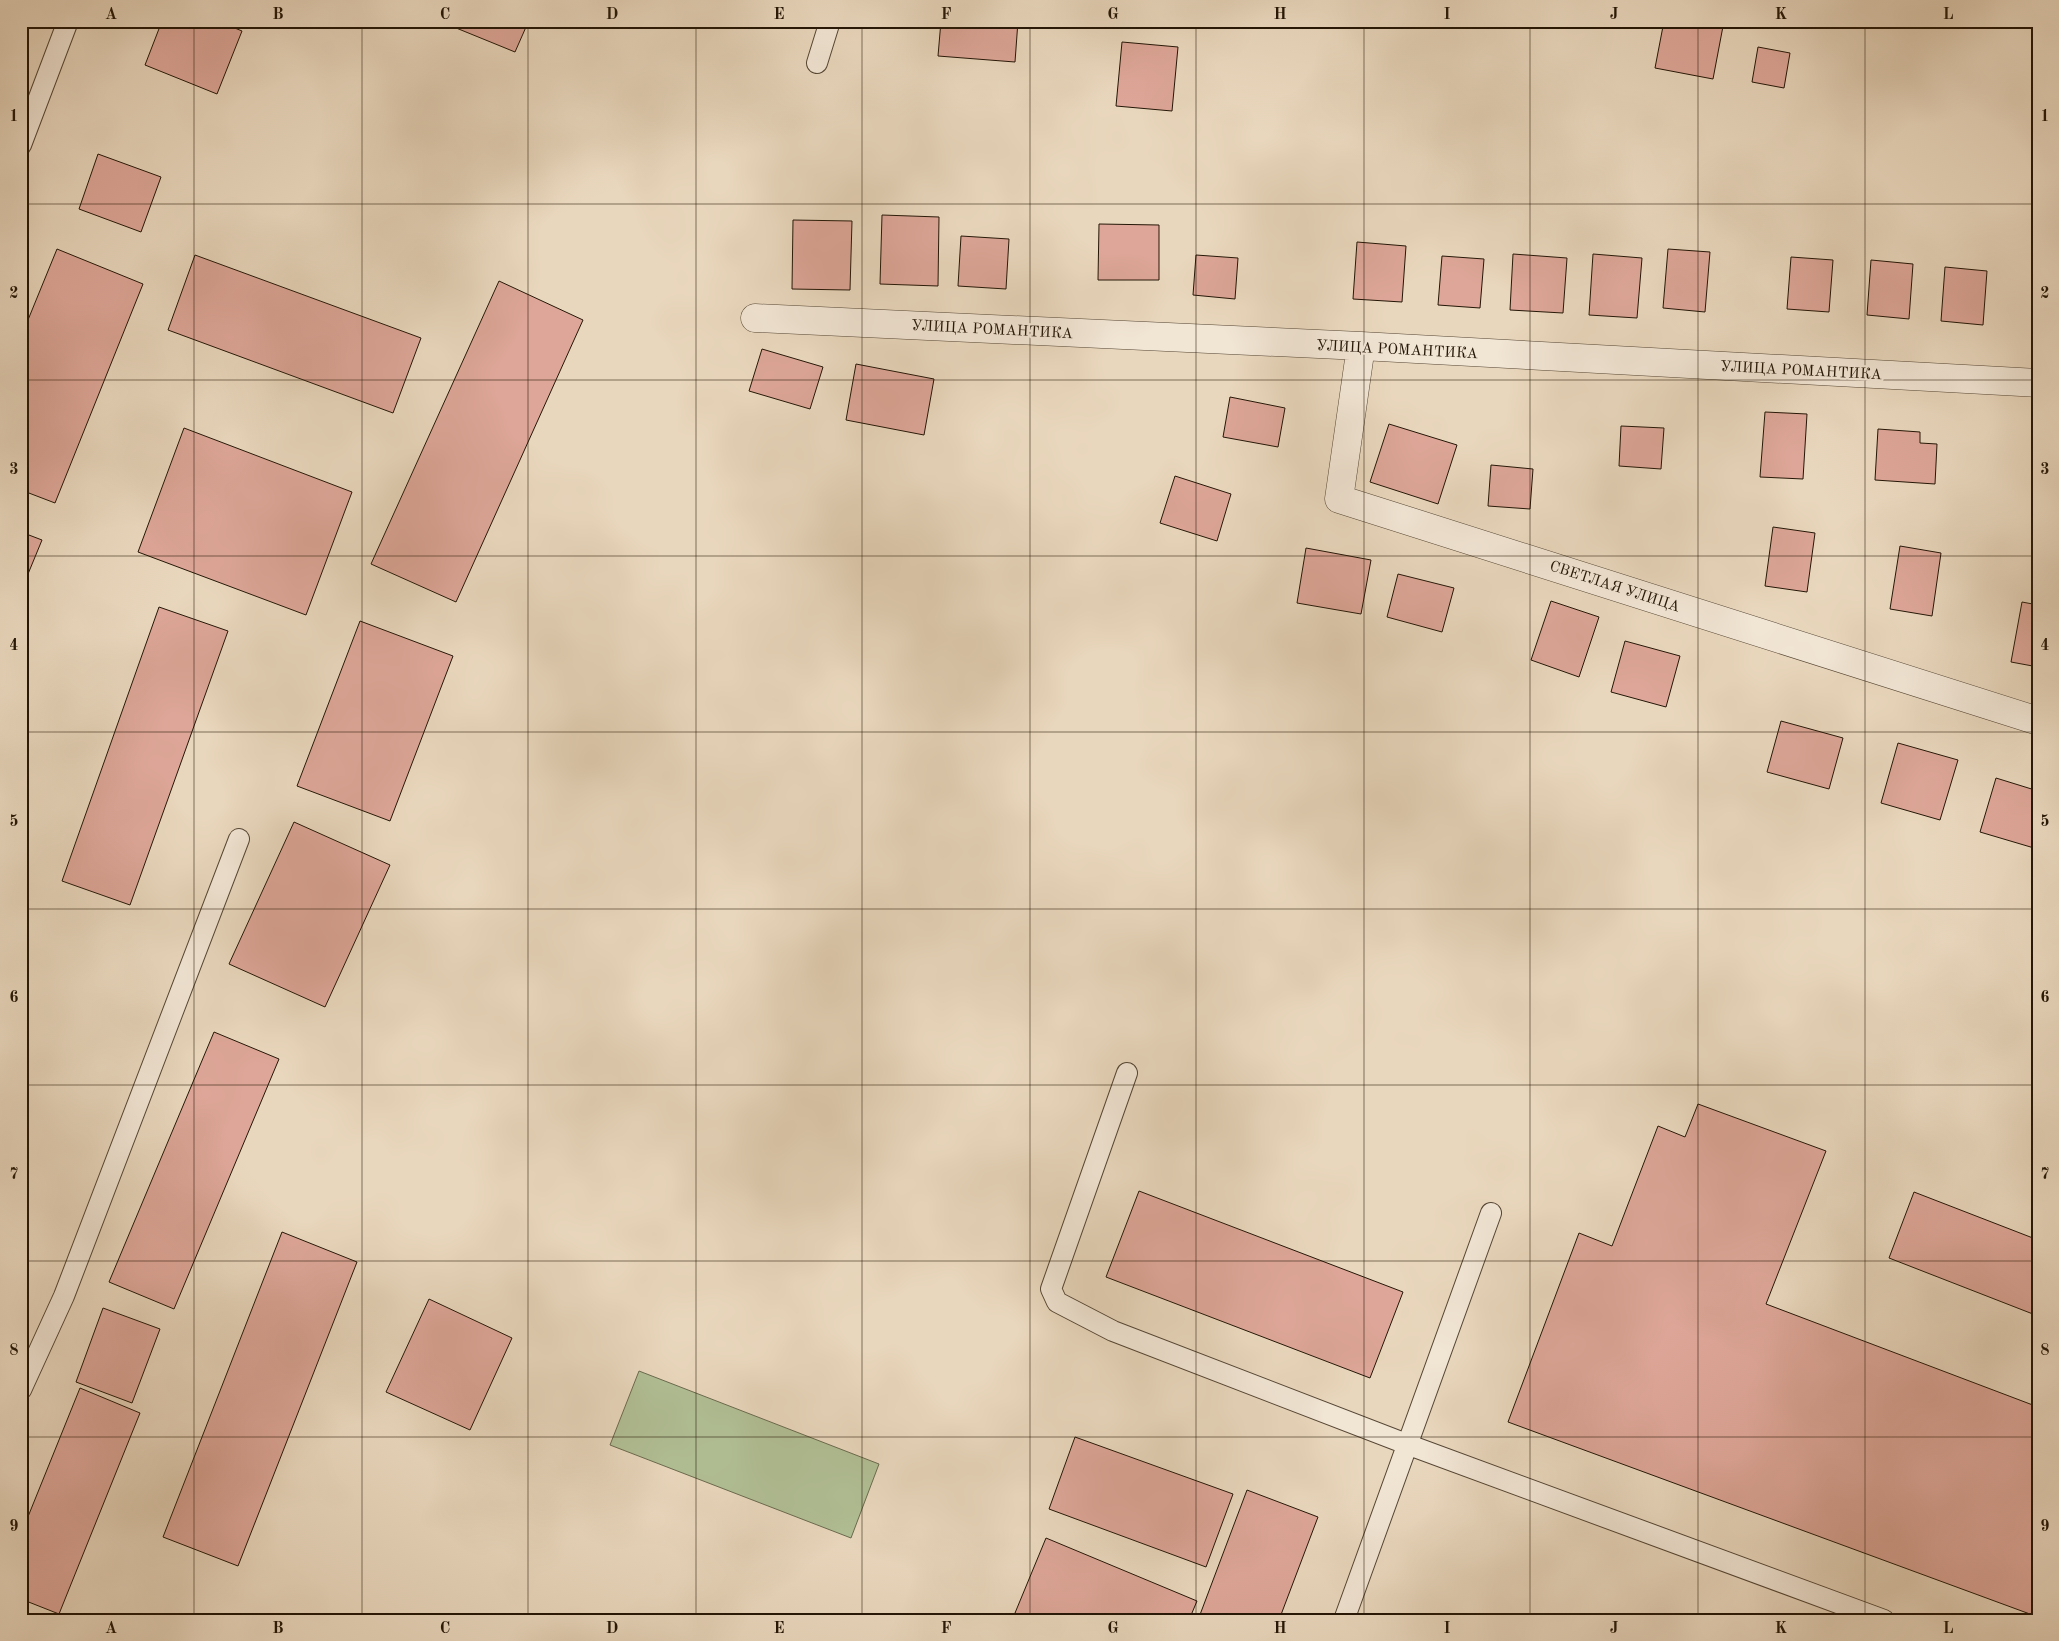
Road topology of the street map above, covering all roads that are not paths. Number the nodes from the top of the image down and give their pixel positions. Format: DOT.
graph roads {
  1 [pos="68,21"];
  2 [pos="830,21"];
  3 [pos="817,63"];
  4 [pos="21,145"];
  5 [pos="755,318"];
  6 [pos="1361,346"];
  7 [pos="2038,383"];
  8 [pos="2038,721"];
  9 [pos="239,839"];
  10 [pos="1127,1073"];
  11 [pos="1491,1213"];
  12 [pos="21,1390"];
  13 [pos="1409,1445"];
  14 [pos="1344,1620"];
  15 [pos="1884,1620"];
  1 -- 4 [label="lane"];
  2 -- 3 [label="lane"];
  5 -- 6 [label="street, УЛИЦА РОМАНТИКА"];
  6 -- 7 [label="street, УЛИЦА РОМАНТИКА"];
  6 -- 8 [label="street, СВЕТЛАЯ УЛИЦА"];
  9 -- 12 [label="lane"];
  10 -- 13 [label="lane"];
  11 -- 13 [label="lane"];
  13 -- 14 [label="lane"];
  13 -- 15 [label="lane"];
}
